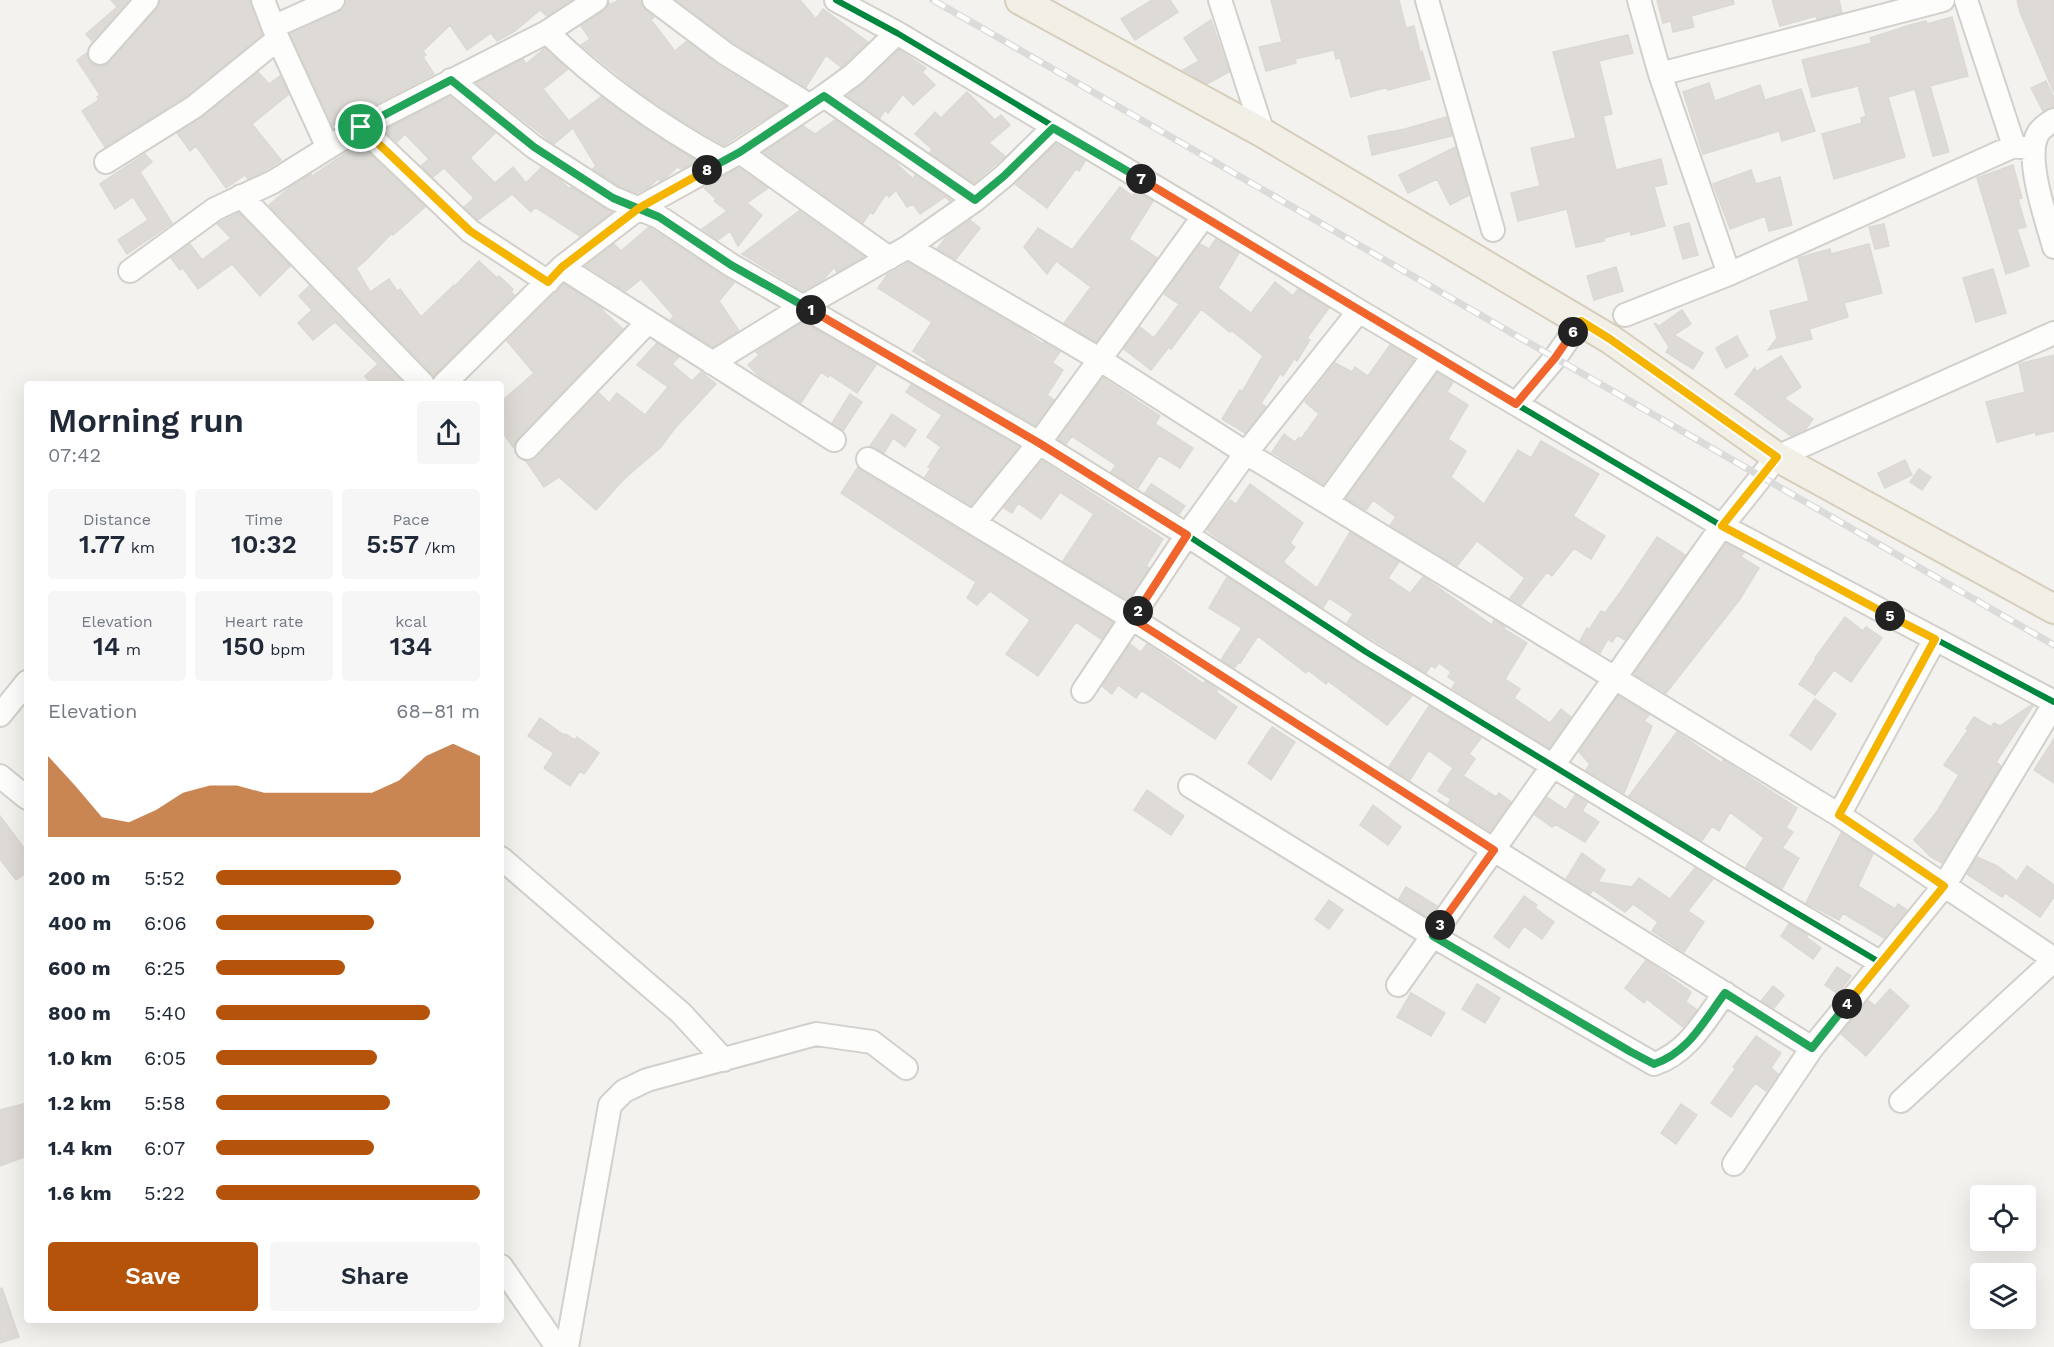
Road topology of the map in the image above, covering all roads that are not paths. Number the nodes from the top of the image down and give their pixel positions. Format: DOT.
graph roads {
  1 [pos="147,0"];
  2 [pos="263,0"];
  3 [pos="333,0"];
  4 [pos="596,0"];
  5 [pos="654,0"];
  6 [pos="836,0"];
  7 [pos="1020,0"];
  8 [pos="1221,0"];
  9 [pos="1428,0"];
  10 [pos="1638,0"];
  11 [pos="1943,0"];
  12 [pos="1966,0"];
  13 [pos="276,32"];
  14 [pos="547,32"];
  15 [pos="897,33"];
  16 [pos="100,53"];
  17 [pos="1660,74"];
  18 [pos="451,80"];
  19 [pos="816,100"];
  20 [pos="2054,120"];
  21 [pos="361,127"];
  22 [pos="1053,128"];
  23 [pos="1263,133"];
  24 [pos="2024,147"];
  25 [pos="328,148"];
  26 [pos="732,157"];
  27 [pos="106,162"];
  28 [pos="241,196"];
  29 [pos="975,200"];
  30 [pos="639,208"];
  31 [pos="1204,216"];
  32 [pos="1493,230"];
  33 [pos="2054,247"];
  34 [pos="899,253"];
  35 [pos="130,271"];
  36 [pos="1729,274"];
  37 [pos="555,275"];
  38 [pos="804,306"];
  39 [pos="1359,311"];
  40 [pos="1625,315"];
  41 [pos="1581,321"];
  42 [pos="648,322"];
  43 [pos="2054,333"];
  44 [pos="1434,355"];
  45 [pos="1099,359"];
  46 [pos="712,363"];
  47 [pos="420,381"];
  48 [pos="447,381"];
  49 [pos="1516,404"];
  50 [pos="834,440"];
  51 [pos="1039,443"];
  52 [pos="527,448"];
  53 [pos="1246,453"];
  54 [pos="1777,457"];
  55 [pos="868,459"];
  56 [pos="1327,502"];
  57 [pos="974,523"];
  58 [pos="1722,526"];
  59 [pos="1187,535"];
  60 [pos="2054,609"];
  61 [pos="1133,619"];
  62 [pos="1935,639"];
  63 [pos="1614,679"];
  64 [pos="24,686"];
  65 [pos="1083,692"];
  66 [pos="2054,703"];
  67 [pos="0,715"];
  68 [pos="1554,766"];
  69 [pos="0,776"];
  70 [pos="1190,786"];
  71 [pos="24,796"];
  72 [pos="1839,815"];
  73 [pos="1494,850"];
  74 [pos="504,861"];
  75 [pos="1944,886"];
  76 [pos="1433,936"];
  77 [pos="2054,959"];
  78 [pos="1881,963"];
  79 [pos="1398,985"];
  80 [pos="1725,993"];
  81 [pos="1812,1048"];
  82 [pos="724,1059"];
  83 [pos="906,1068"];
  84 [pos="1901,1101"];
  85 [pos="1734,1164"];
  86 [pos="504,1270"];
  87 [pos="557,1347"];
  88 [pos="567,1347"];
  1 -- 16 [label="street"];
  2 -- 13 [label="street"];
  3 -- 13 [label="street"];
  4 -- 14 [label="street"];
  5 -- 19 [label="street"];
  6 -- 15 [label="street"];
  7 -- 23 [label="main road"];
  8 -- 23 [label="street"];
  9 -- 32 [label="street"];
  10 -- 17 [label="street"];
  11 -- 17 [label="street"];
  12 -- 24 [label="street"];
  13 -- 25 [label="street"];
  13 -- 27 [label="street"];
  14 -- 18 [label="street"];
  14 -- 26 [label="street"];
  15 -- 19 [label="street"];
  15 -- 22 [label="street"];
  17 -- 36 [label="street"];
  18 -- 21 [label="street"];
  18 -- 30 [label="street"];
  19 -- 26 [label="street"];
  19 -- 29 [label="street"];
  20 -- 24 [label="street"];
  21 -- 25 [label="street"];
  21 -- 37 [label="street"];
  22 -- 29 [label="street"];
  22 -- 31 [label="street"];
  23 -- 41 [label="main road"];
  24 -- 33 [label="street"];
  24 -- 36 [label="street"];
  25 -- 28 [label="street"];
  26 -- 30 [label="street"];
  26 -- 34 [label="street"];
  28 -- 35 [label="street"];
  28 -- 47 [label="street"];
  29 -- 34 [label="street"];
  30 -- 37 [label="street"];
  30 -- 38 [label="street"];
  31 -- 39 [label="street"];
  31 -- 45 [label="street"];
  34 -- 38 [label="street"];
  34 -- 45 [label="street"];
  36 -- 40 [label="street"];
  37 -- 42 [label="street"];
  37 -- 48 [label="street"];
  38 -- 46 [label="street"];
  38 -- 51 [label="street"];
  39 -- 44 [label="street"];
  39 -- 53 [label="street"];
  41 -- 49 [label="street"];
  41 -- 54 [label="main road"];
  42 -- 46 [label="street"];
  42 -- 52 [label="street"];
  43 -- 54 [label="street"];
  44 -- 49 [label="street"];
  44 -- 56 [label="street"];
  45 -- 51 [label="street"];
  45 -- 53 [label="street"];
  46 -- 50 [label="street"];
  49 -- 58 [label="street"];
  51 -- 57 [label="street"];
  51 -- 59 [label="street"];
  53 -- 56 [label="street"];
  53 -- 59 [label="street"];
  54 -- 58 [label="street"];
  54 -- 60 [label="main road"];
  55 -- 57 [label="street"];
  56 -- 63 [label="street"];
  57 -- 61 [label="street"];
  58 -- 62 [label="street"];
  58 -- 63 [label="street"];
  59 -- 61 [label="street"];
  59 -- 68 [label="street"];
  61 -- 65 [label="street"];
  61 -- 73 [label="street"];
  62 -- 66 [label="street"];
  62 -- 72 [label="street"];
  63 -- 68 [label="street"];
  63 -- 72 [label="street"];
  64 -- 67 [label="street"];
  66 -- 75 [label="street"];
  68 -- 73 [label="street"];
  68 -- 78 [label="street"];
  69 -- 71 [label="street"];
  70 -- 76 [label="street"];
  72 -- 75 [label="street"];
  73 -- 76 [label="street"];
  73 -- 80 [label="street"];
  74 -- 82 [label="street"];
  75 -- 77 [label="street"];
  75 -- 78 [label="street"];
  76 -- 79 [label="street"];
  76 -- 80 [label="street"];
  77 -- 84 [label="street"];
  78 -- 81 [label="street"];
  80 -- 81 [label="street"];
  81 -- 85 [label="street"];
  82 -- 83 [label="street"];
  82 -- 88 [label="street"];
  86 -- 87 [label="street"];
}
